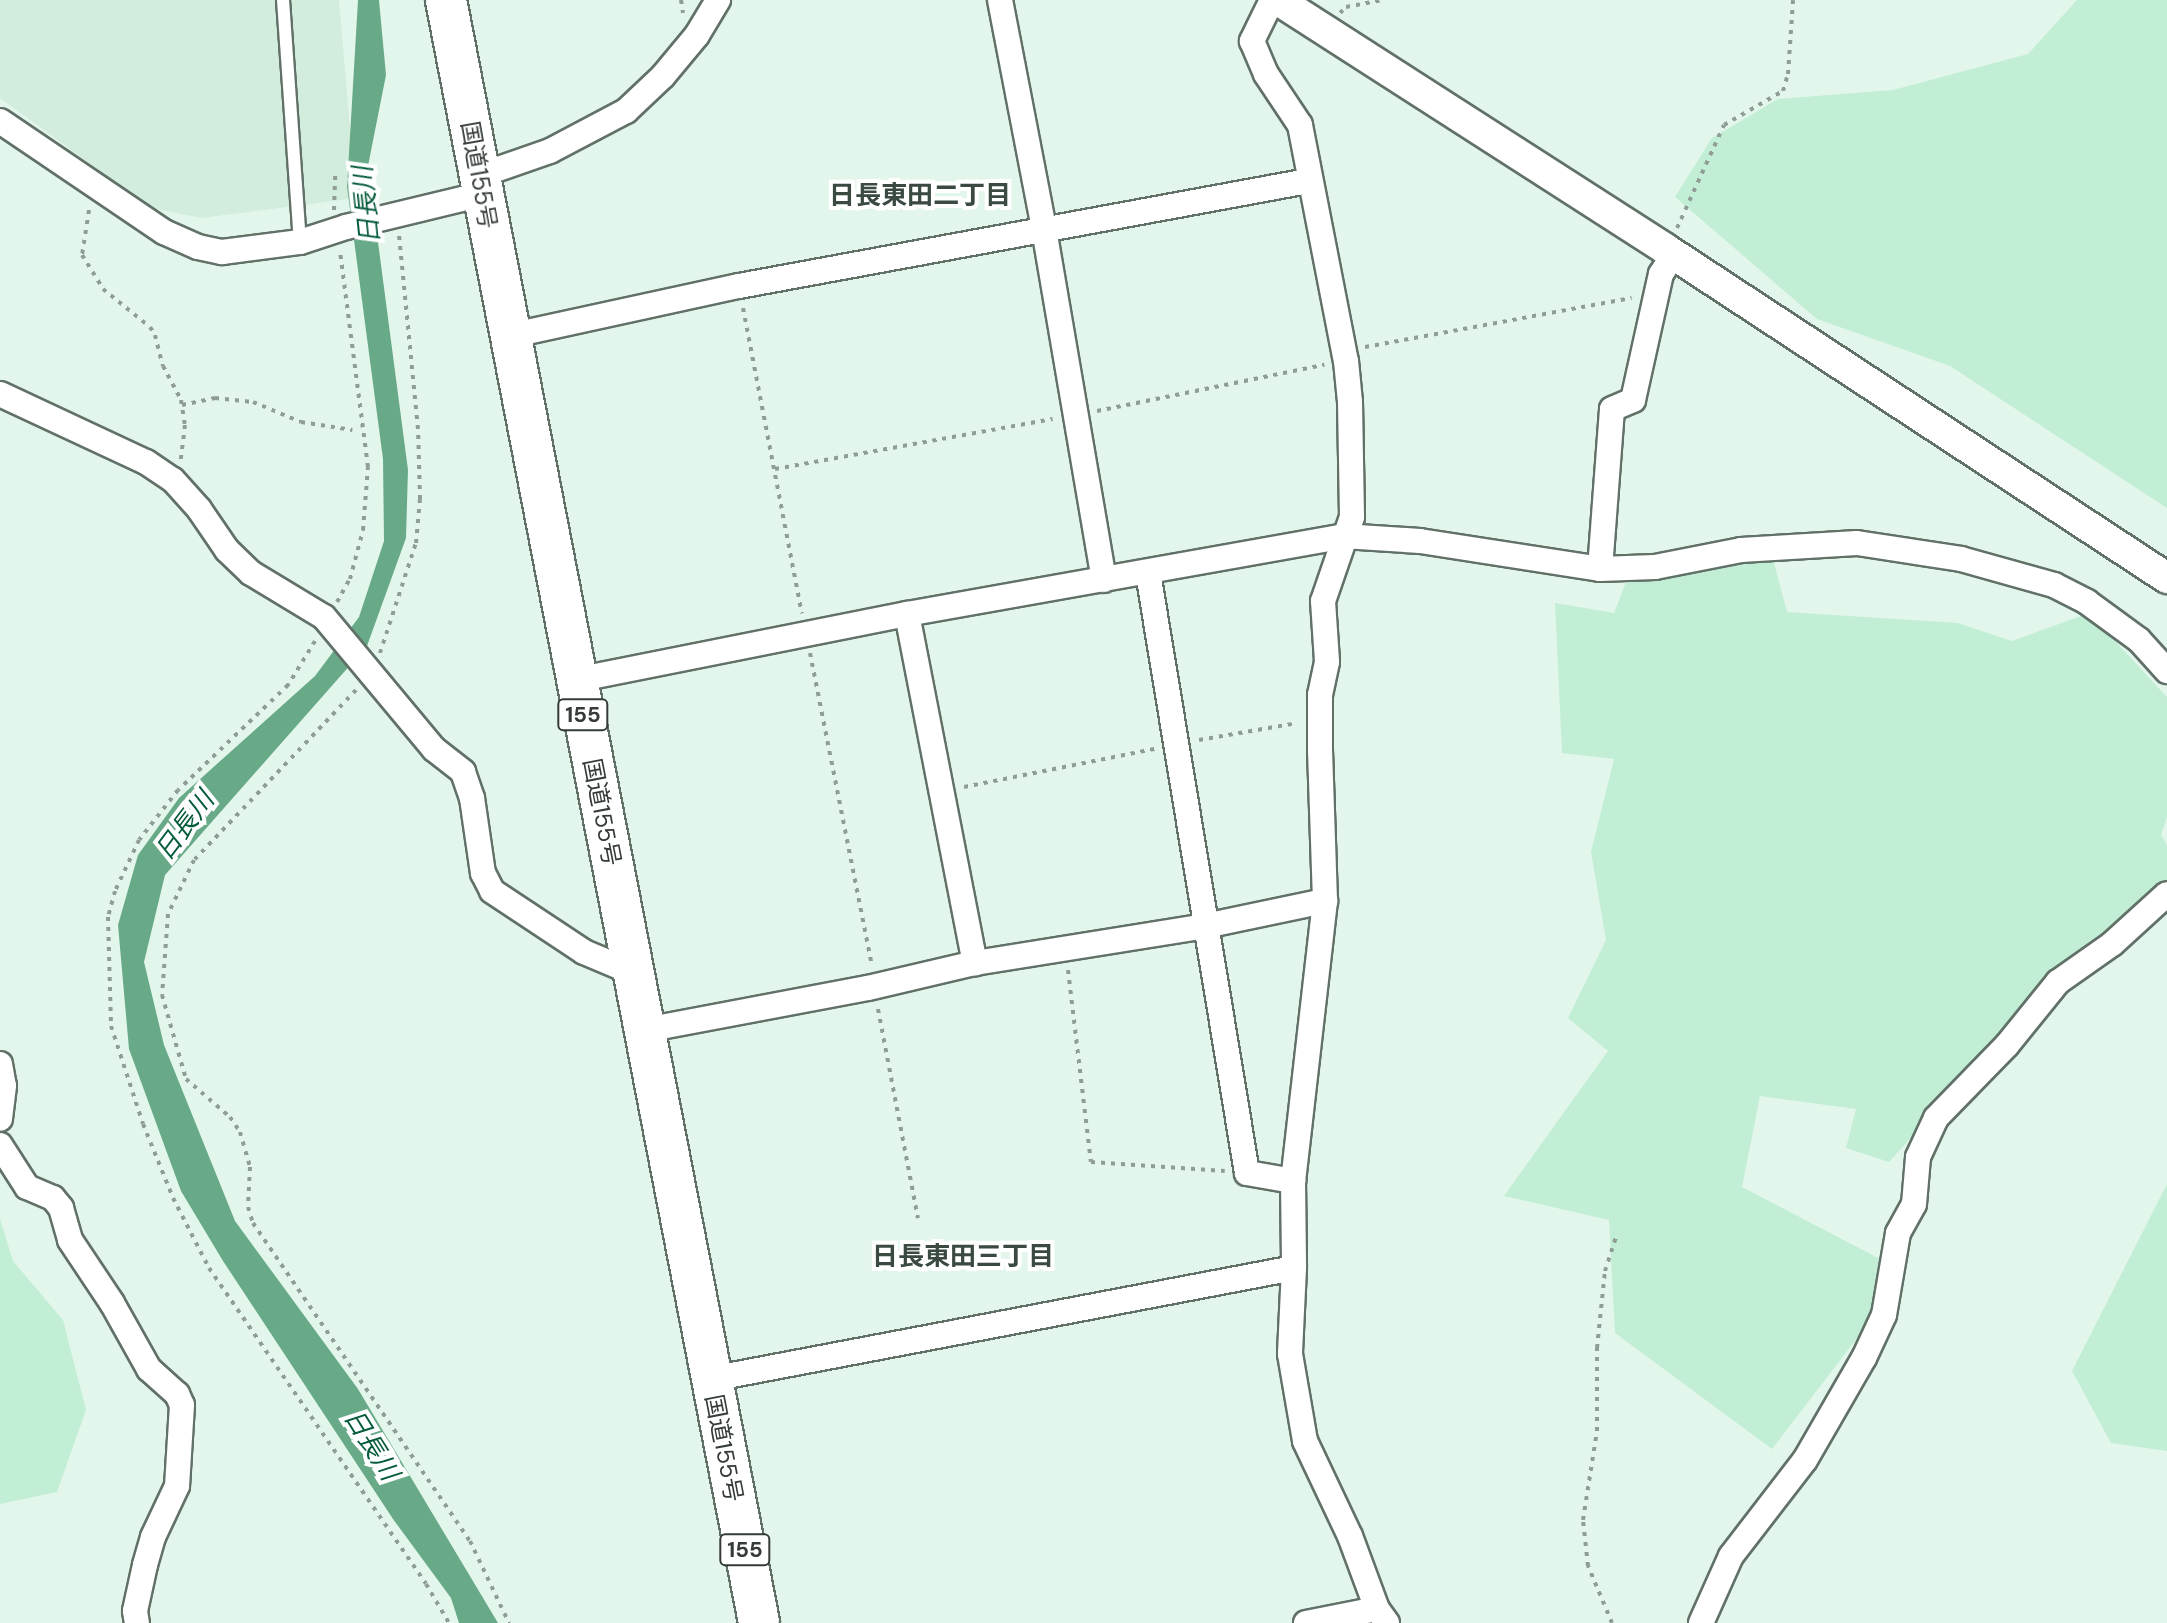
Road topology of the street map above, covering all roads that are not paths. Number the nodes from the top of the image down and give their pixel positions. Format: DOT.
graph roads {
  1 [pos="283,0"];
  2 [pos="446,0"];
  3 [pos="718,0"];
  4 [pos="1000,0"];
  5 [pos="1275,0"];
  6 [pos="0,121"];
  7 [pos="1308,181"];
  8 [pos="481,185"];
  9 [pos="1044,229"];
  10 [pos="300,242"];
  11 [pos="1669,251"];
  12 [pos="509,336"];
  13 [pos="0,394"];
  14 [pos="1343,536"];
  15 [pos="1600,569"];
  16 [pos="1148,573"];
  17 [pos="2167,578"];
  18 [pos="1104,580"];
  19 [pos="907,614"];
  20 [pos="2167,671"];
  21 [pos="576,680"];
  22 [pos="2167,894"];
  23 [pos="1325,901"];
  24 [pos="1205,926"];
  25 [pos="975,963"];
  26 [pos="634,973"];
  27 [pos="645,1030"];
  28 [pos="0,1064"];
  29 [pos="0,1119"];
  30 [pos="0,1145"];
  31 [pos="1293,1181"];
  32 [pos="1294,1268"];
  33 [pos="711,1379"];
  34 [pos="1382,1616"];
  35 [pos="137,1623"];
  36 [pos="759,1623"];
  37 [pos="1306,1623"];
  38 [pos="1701,1623"];
  1 -- 10 [label="lane"];
  2 -- 8 [label="highway, 国道155号 / 155"];
  3 -- 8 [label="street"];
  4 -- 9 [label="street"];
  5 -- 7 [label="street"];
  5 -- 11 [label="street"];
  6 -- 10 [label="street"];
  7 -- 9 [label="street"];
  7 -- 14 [label="street"];
  8 -- 10 [label="street"];
  8 -- 12 [label="highway, 国道155号 / 155"];
  9 -- 12 [label="street"];
  9 -- 18 [label="street"];
  11 -- 15 [label="street"];
  11 -- 17 [label="street"];
  12 -- 21 [label="highway, 国道155号 / 155"];
  13 -- 26 [label="street"];
  14 -- 15 [label="street"];
  14 -- 16 [label="street"];
  14 -- 23 [label="street"];
  15 -- 20 [label="street"];
  16 -- 18 [label="street"];
  16 -- 24 [label="street"];
  18 -- 19 [label="street"];
  19 -- 21 [label="street"];
  19 -- 25 [label="street"];
  21 -- 26 [label="highway, 国道155号 / 155"];
  22 -- 38 [label="street"];
  23 -- 24 [label="street"];
  23 -- 31 [label="street"];
  24 -- 25 [label="street"];
  24 -- 31 [label="street"];
  25 -- 27 [label="street"];
  26 -- 27 [label="highway, 国道155号 / 155"];
  27 -- 33 [label="highway, 国道155号 / 155"];
  28 -- 29 [label="street"];
  30 -- 35 [label="street"];
  31 -- 32 [label="street"];
  32 -- 33 [label="street"];
  32 -- 34 [label="street"];
  33 -- 36 [label="highway, 国道155号 / 155"];
  34 -- 37 [label="street"];
}
